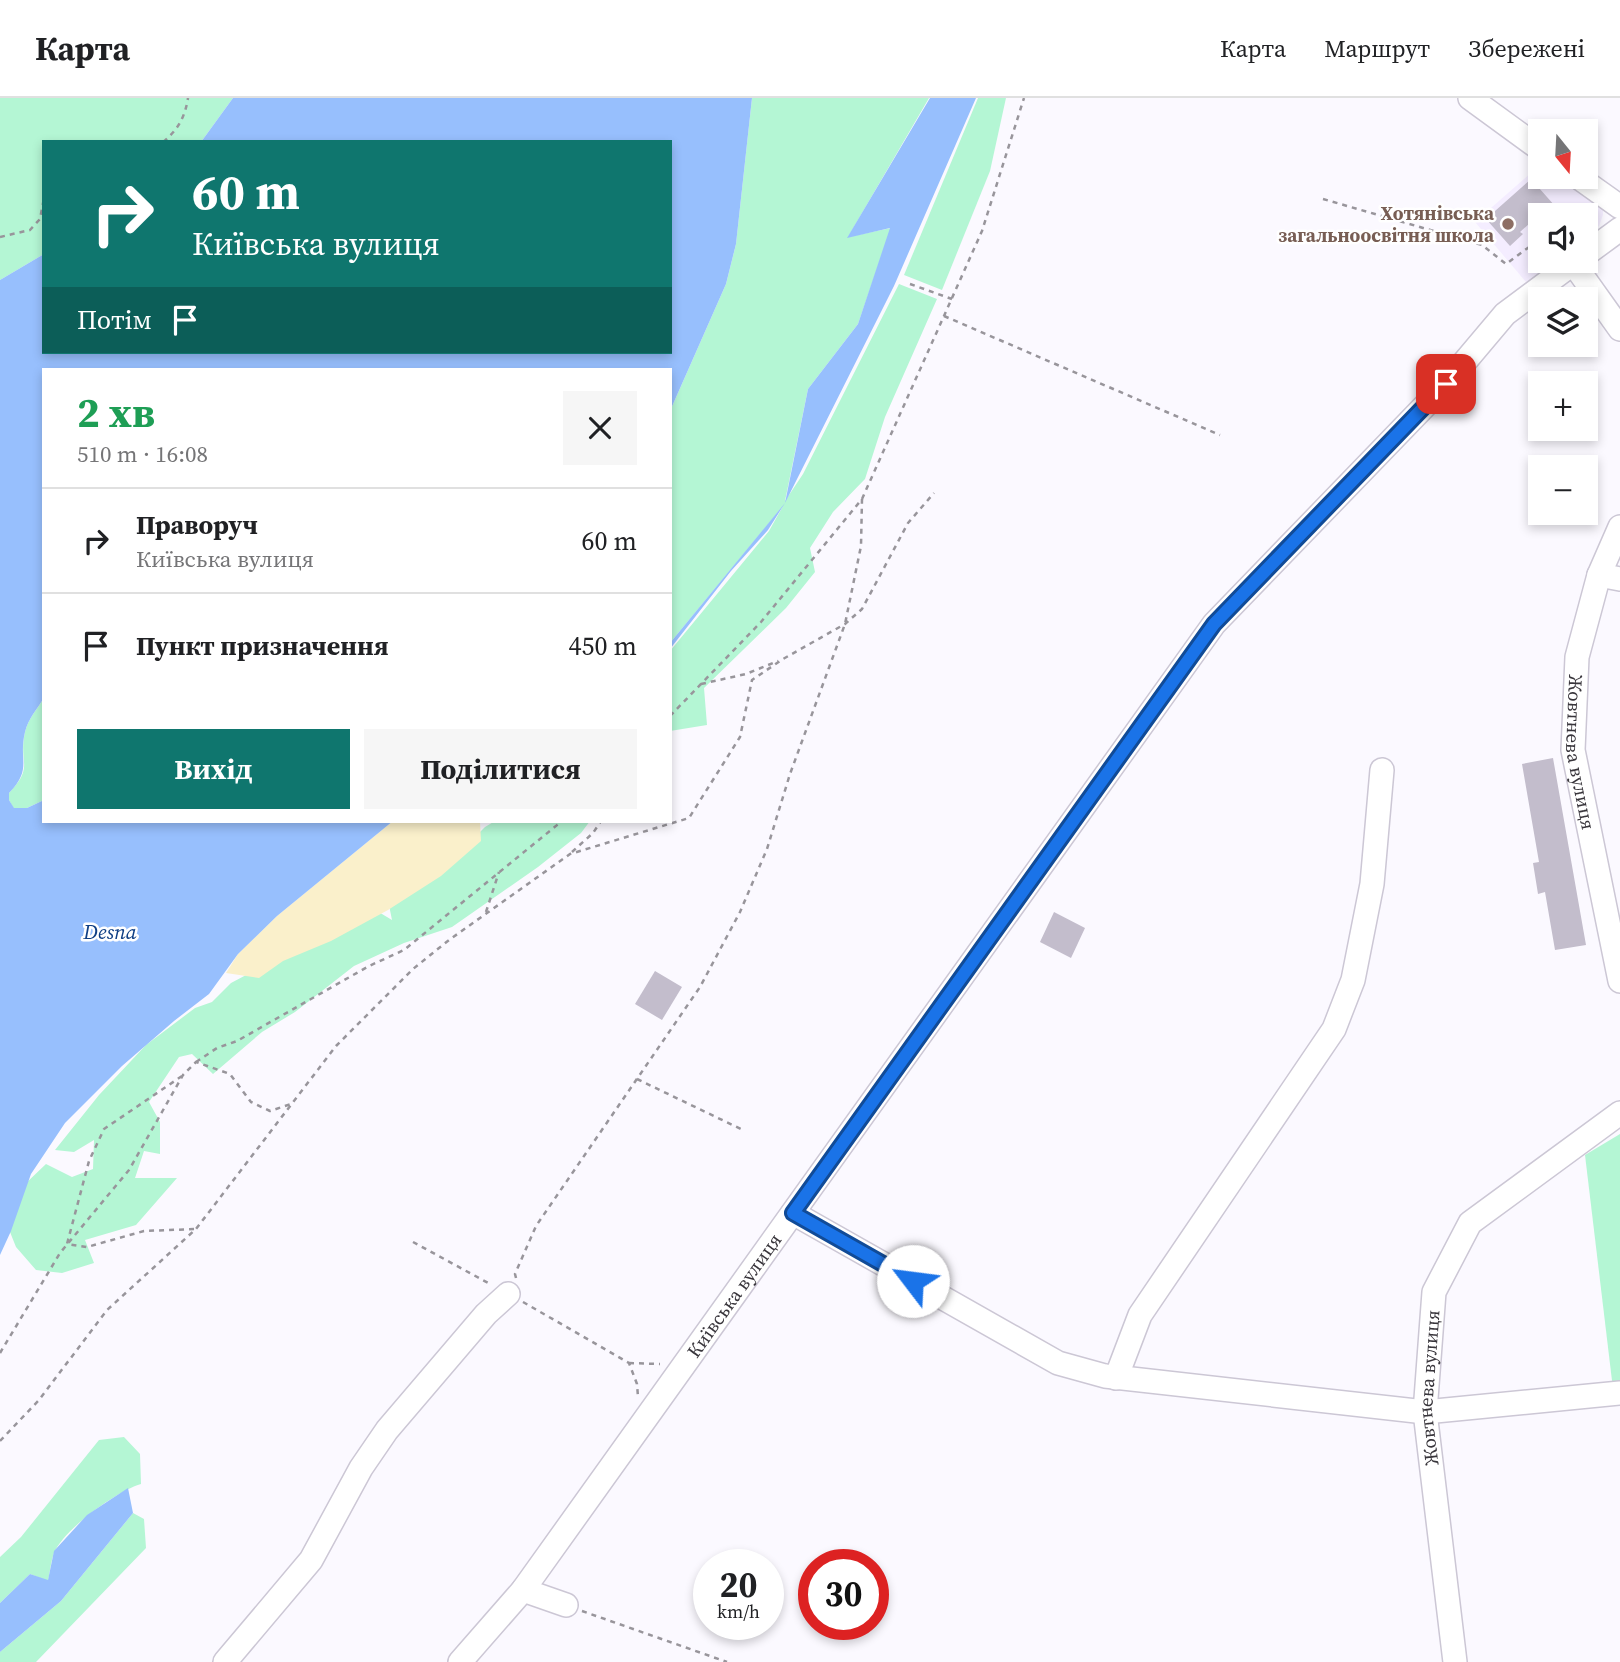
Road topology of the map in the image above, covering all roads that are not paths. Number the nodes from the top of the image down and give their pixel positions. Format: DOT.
graph roads {
  1 [pos="1470,98"];
  2 [pos="1528,140"];
  3 [pos="1595,189"];
  4 [pos="1620,207"];
  5 [pos="1620,229"];
  6 [pos="1598,245"];
  7 [pos="1559,273"];
  8 [pos="1586,273"];
  9 [pos="1620,329"];
  10 [pos="1620,527"];
  11 [pos="1609,577"];
  12 [pos="1382,770"];
  13 [pos="1620,981"];
  14 [pos="1620,1113"];
  15 [pos="793,1213"];
  16 [pos="514,1297"];
  17 [pos="1116,1378"];
  18 [pos="1620,1393"];
  19 [pos="1425,1412"];
  20 [pos="523,1590"];
  21 [pos="566,1605"];
  22 [pos="225,1662"];
  23 [pos="460,1662"];
  24 [pos="1455,1662"];
  1 -- 2 [label="street"];
  3 -- 4 [label="street"];
  5 -- 6 [label="street, Київська вулиця"];
  7 -- 15 [label="street, Київська вулиця"];
  8 -- 9 [label="street"];
  10 -- 11 [label="street, Жовтнева вулиця"];
  11 -- 13 [label="street, Жовтнева вулиця"];
  12 -- 17 [label="street"];
  14 -- 19 [label="street, Жовтнева вулиця"];
  15 -- 17 [label="street"];
  15 -- 20 [label="street, Київська вулиця"];
  16 -- 22 [label="street"];
  17 -- 19 [label="street"];
  18 -- 19 [label="street"];
  19 -- 24 [label="street, Жовтнева вулиця"];
  20 -- 21 [label="street"];
  20 -- 23 [label="street, Київська вулиця"];
}
